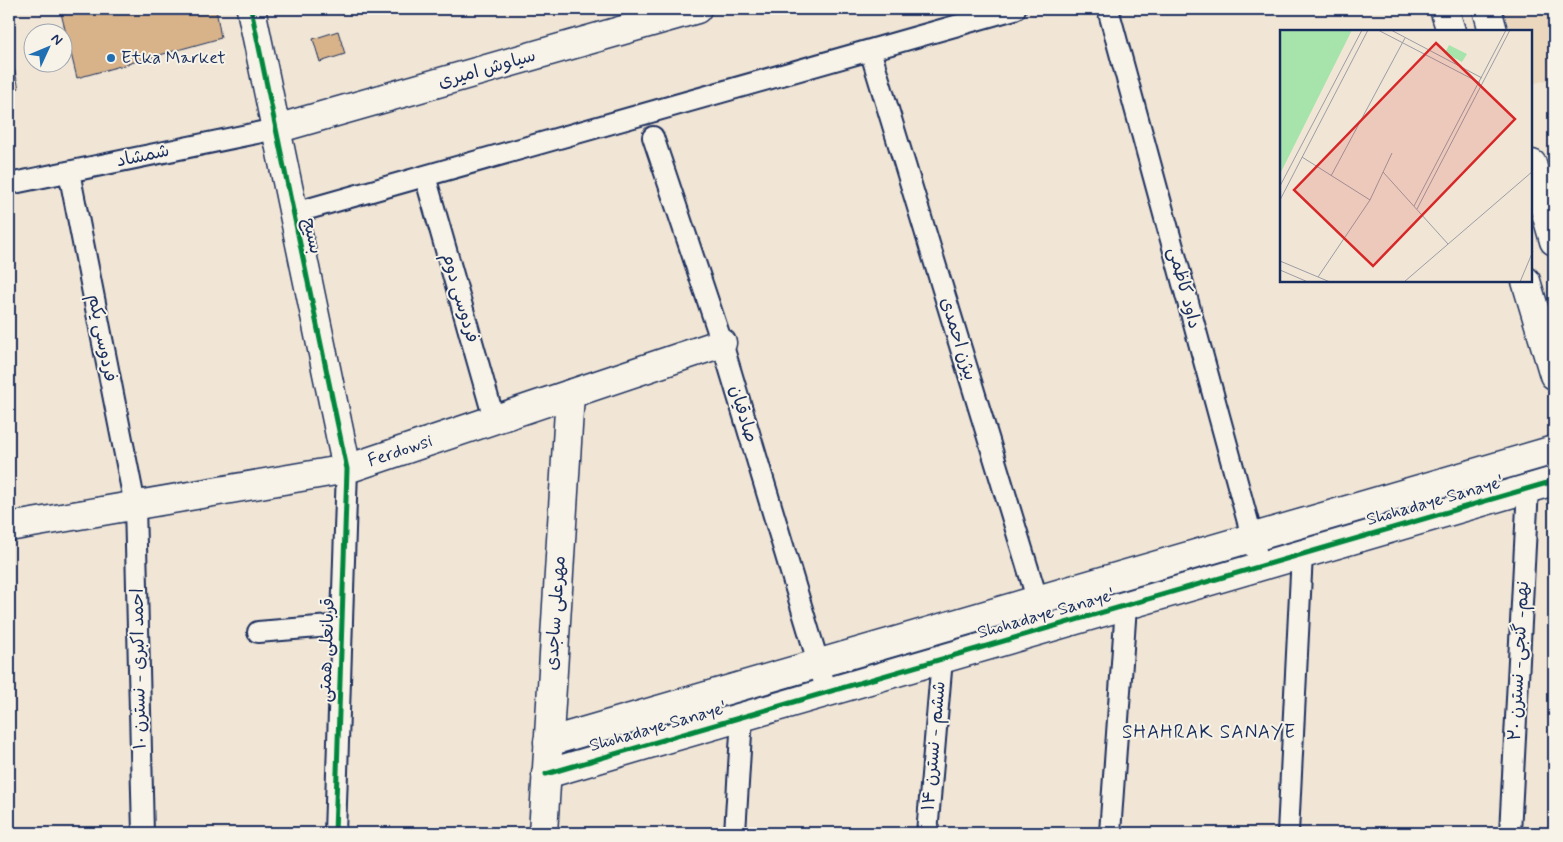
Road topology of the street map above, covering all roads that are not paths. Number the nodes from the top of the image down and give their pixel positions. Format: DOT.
graph roads {
  1 [pos="251,9"];
  2 [pos="697,9"];
  3 [pos="1015,9"];
  4 [pos="1108,9"];
  5 [pos="1444,9"];
  6 [pos="1487,9"];
  7 [pos="1451,30"];
  8 [pos="1493,30"];
  9 [pos="870,50"];
  10 [pos="276,129"];
  11 [pos="653,137"];
  12 [pos="1533,168"];
  13 [pos="69,172"];
  14 [pos="425,176"];
  15 [pos="9,184"];
  16 [pos="294,213"];
  17 [pos="1554,241"];
  18 [pos="1526,282"];
  19 [pos="722,343"];
  20 [pos="1554,375"];
  21 [pos="570,394"];
  22 [pos="494,419"];
  23 [pos="1554,450"];
  24 [pos="347,469"];
  25 [pos="1554,481"];
  26 [pos="1528,488"];
  27 [pos="135,505"];
  28 [pos="9,527"];
  29 [pos="1252,538"];
  30 [pos="1302,554"];
  31 [pos="1260,566"];
  32 [pos="1037,600"];
  33 [pos="1126,606"];
  34 [pos="342,625"];
  35 [pos="1046,628"];
  36 [pos="258,632"];
  37 [pos="942,659"];
  38 [pos="818,664"];
  39 [pos="827,692"];
  40 [pos="742,717"];
  41 [pos="614,723"];
  42 [pos="548,742"];
  43 [pos="622,752"];
  44 [pos="546,774"];
  45 [pos="143,833"];
  46 [pos="335,833"];
  47 [pos="542,833"];
  48 [pos="735,833"];
  49 [pos="927,833"];
  50 [pos="1110,833"];
  51 [pos="1288,833"];
  52 [pos="1510,833"];
  1 -- 10 [label="street, بسیج"];
  2 -- 10 [label="street, سیاوش امیری"];
  3 -- 9 [label="street"];
  4 -- 29 [label="street, داود کاظمی"];
  5 -- 7 [label="street"];
  6 -- 8 [label="street"];
  9 -- 14 [label="street"];
  9 -- 32 [label="street, بیژن احمدی"];
  10 -- 13 [label="street, شمشاد"];
  10 -- 16 [label="street, بسیج"];
  11 -- 19 [label="street, صادقیان"];
  12 -- 17 [label="street"];
  13 -- 15 [label="street, شمشاد"];
  13 -- 27 [label="street, فردوسی یکم"];
  14 -- 16 [label="street"];
  14 -- 22 [label="street, فردوسی دوم"];
  16 -- 24 [label="street, بسیج"];
  18 -- 20 [label="street"];
  19 -- 21 [label="street, Ferdowsi"];
  19 -- 38 [label="street, صادقیان"];
  21 -- 22 [label="street, Ferdowsi"];
  21 -- 42 [label="street, مهرعلی ساجدی"];
  22 -- 24 [label="street, Ferdowsi"];
  23 -- 29 [label="street, Shohadaye Sanaye'"];
  24 -- 27 [label="street, Ferdowsi"];
  24 -- 34 [label="street, قربانعلی همتی"];
  25 -- 26 [label="street, Shohadaye Sanaye'"];
  26 -- 30 [label="street, Shohadaye Sanaye'"];
  26 -- 52 [label="street, نهم- گنجی- نسترن ۲۰"];
  27 -- 28 [label="street, Ferdowsi"];
  27 -- 45 [label="street, احمد اکبری - نسترن ۱۰"];
  29 -- 31 [label="street, داود کاظمی"];
  29 -- 32 [label="street, Shohadaye Sanaye'"];
  30 -- 31 [label="street, Shohadaye Sanaye'"];
  30 -- 51 [label="street"];
  31 -- 33 [label="street, Shohadaye Sanaye'"];
  32 -- 35 [label="street, بیژن احمدی"];
  32 -- 38 [label="street, Shohadaye Sanaye'"];
  33 -- 35 [label="street, Shohadaye Sanaye'"];
  33 -- 50 [label="street"];
  34 -- 36 [label="street"];
  34 -- 46 [label="street, قربانعلی همتی"];
  35 -- 37 [label="street, Shohadaye Sanaye'"];
  37 -- 39 [label="street, Shohadaye Sanaye'"];
  37 -- 49 [label="street, ششم - نسترن ۱۴"];
  38 -- 39 [label="street, صادقیان"];
  38 -- 41 [label="street, Shohadaye Sanaye'"];
  39 -- 40 [label="street, Shohadaye Sanaye'"];
  40 -- 43 [label="street, Shohadaye Sanaye'"];
  40 -- 48 [label="street"];
  41 -- 42 [label="street, Shohadaye Sanaye'"];
  41 -- 43 [label="street"];
  42 -- 44 [label="street, مهرعلی ساجدی"];
  43 -- 44 [label="street, Shohadaye Sanaye'"];
  44 -- 47 [label="street, مهرعلی ساجدی"];
}
